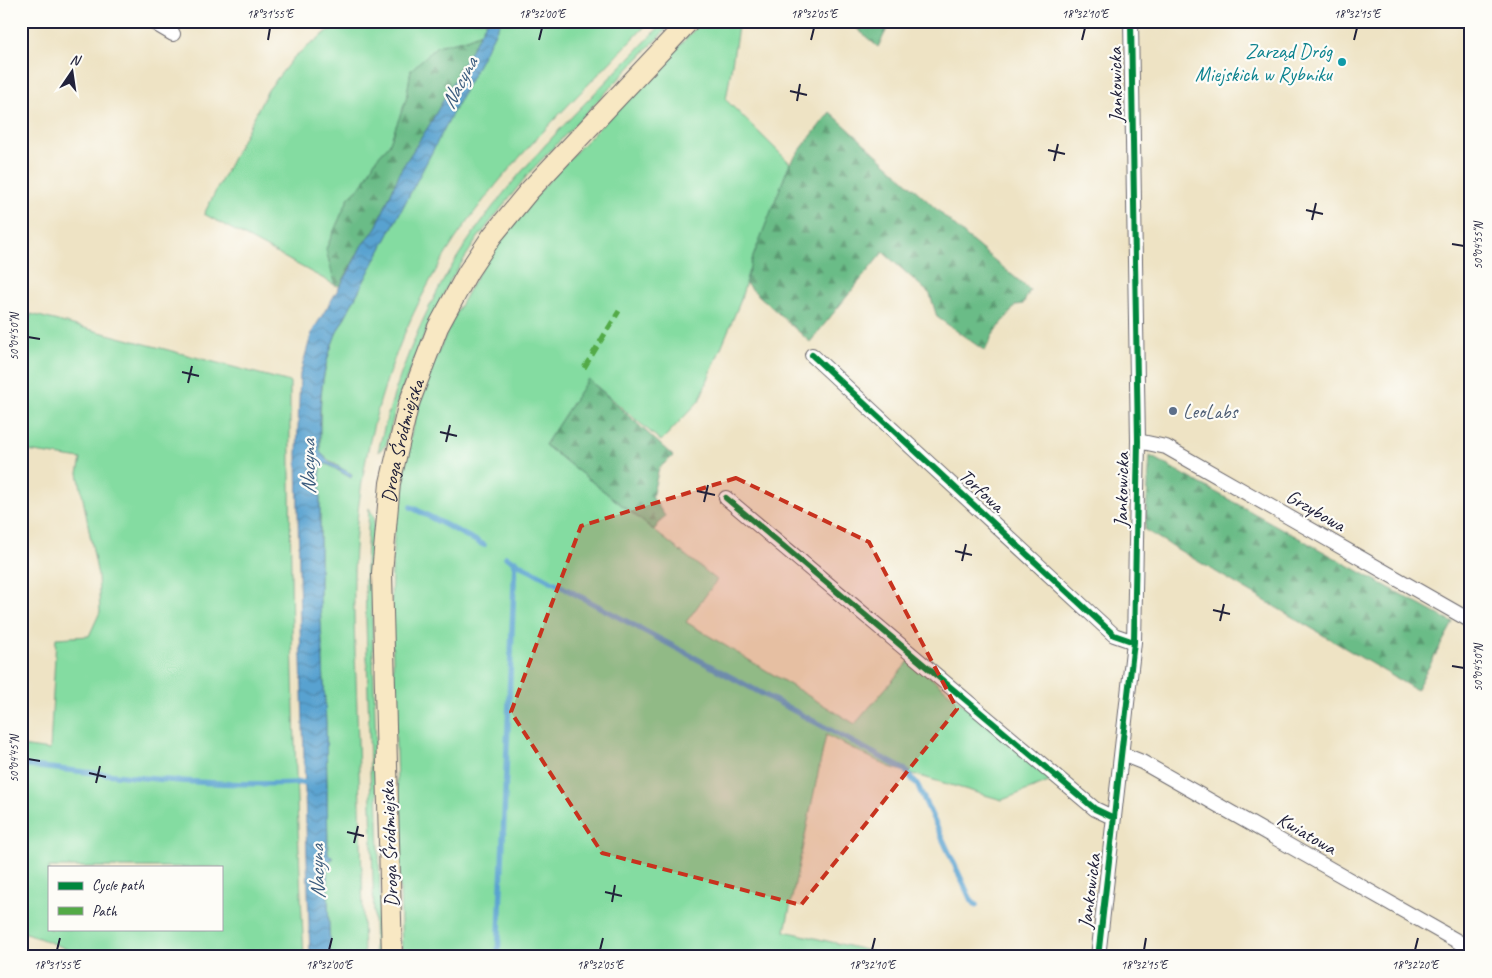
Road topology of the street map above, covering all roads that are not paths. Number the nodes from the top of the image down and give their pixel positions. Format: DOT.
graph roads {
  1 [pos="151,21"];
  2 [pos="689,21"];
  3 [pos="1131,21"];
  4 [pos="173,34"];
  5 [pos="812,355"];
  6 [pos="1138,441"];
  7 [pos="726,498"];
  8 [pos="1471,621"];
  9 [pos="1134,642"];
  10 [pos="1122,754"];
  11 [pos="1114,818"];
  12 [pos="1471,949"];
  13 [pos="392,957"];
  14 [pos="1098,957"];
  1 -- 4 [label="street"];
  2 -- 13 [label="main road, Droga Śródmiejska"];
  3 -- 6 [label="street, Jankowicka"];
  5 -- 9 [label="street, Torfowa"];
  6 -- 8 [label="street, Grzybowa"];
  6 -- 9 [label="street, Jankowicka"];
  7 -- 11 [label="street"];
  9 -- 10 [label="street, Jankowicka"];
  10 -- 11 [label="street, Jankowicka"];
  10 -- 12 [label="street, Kwiatowa"];
  11 -- 14 [label="street, Jankowicka"];
}
